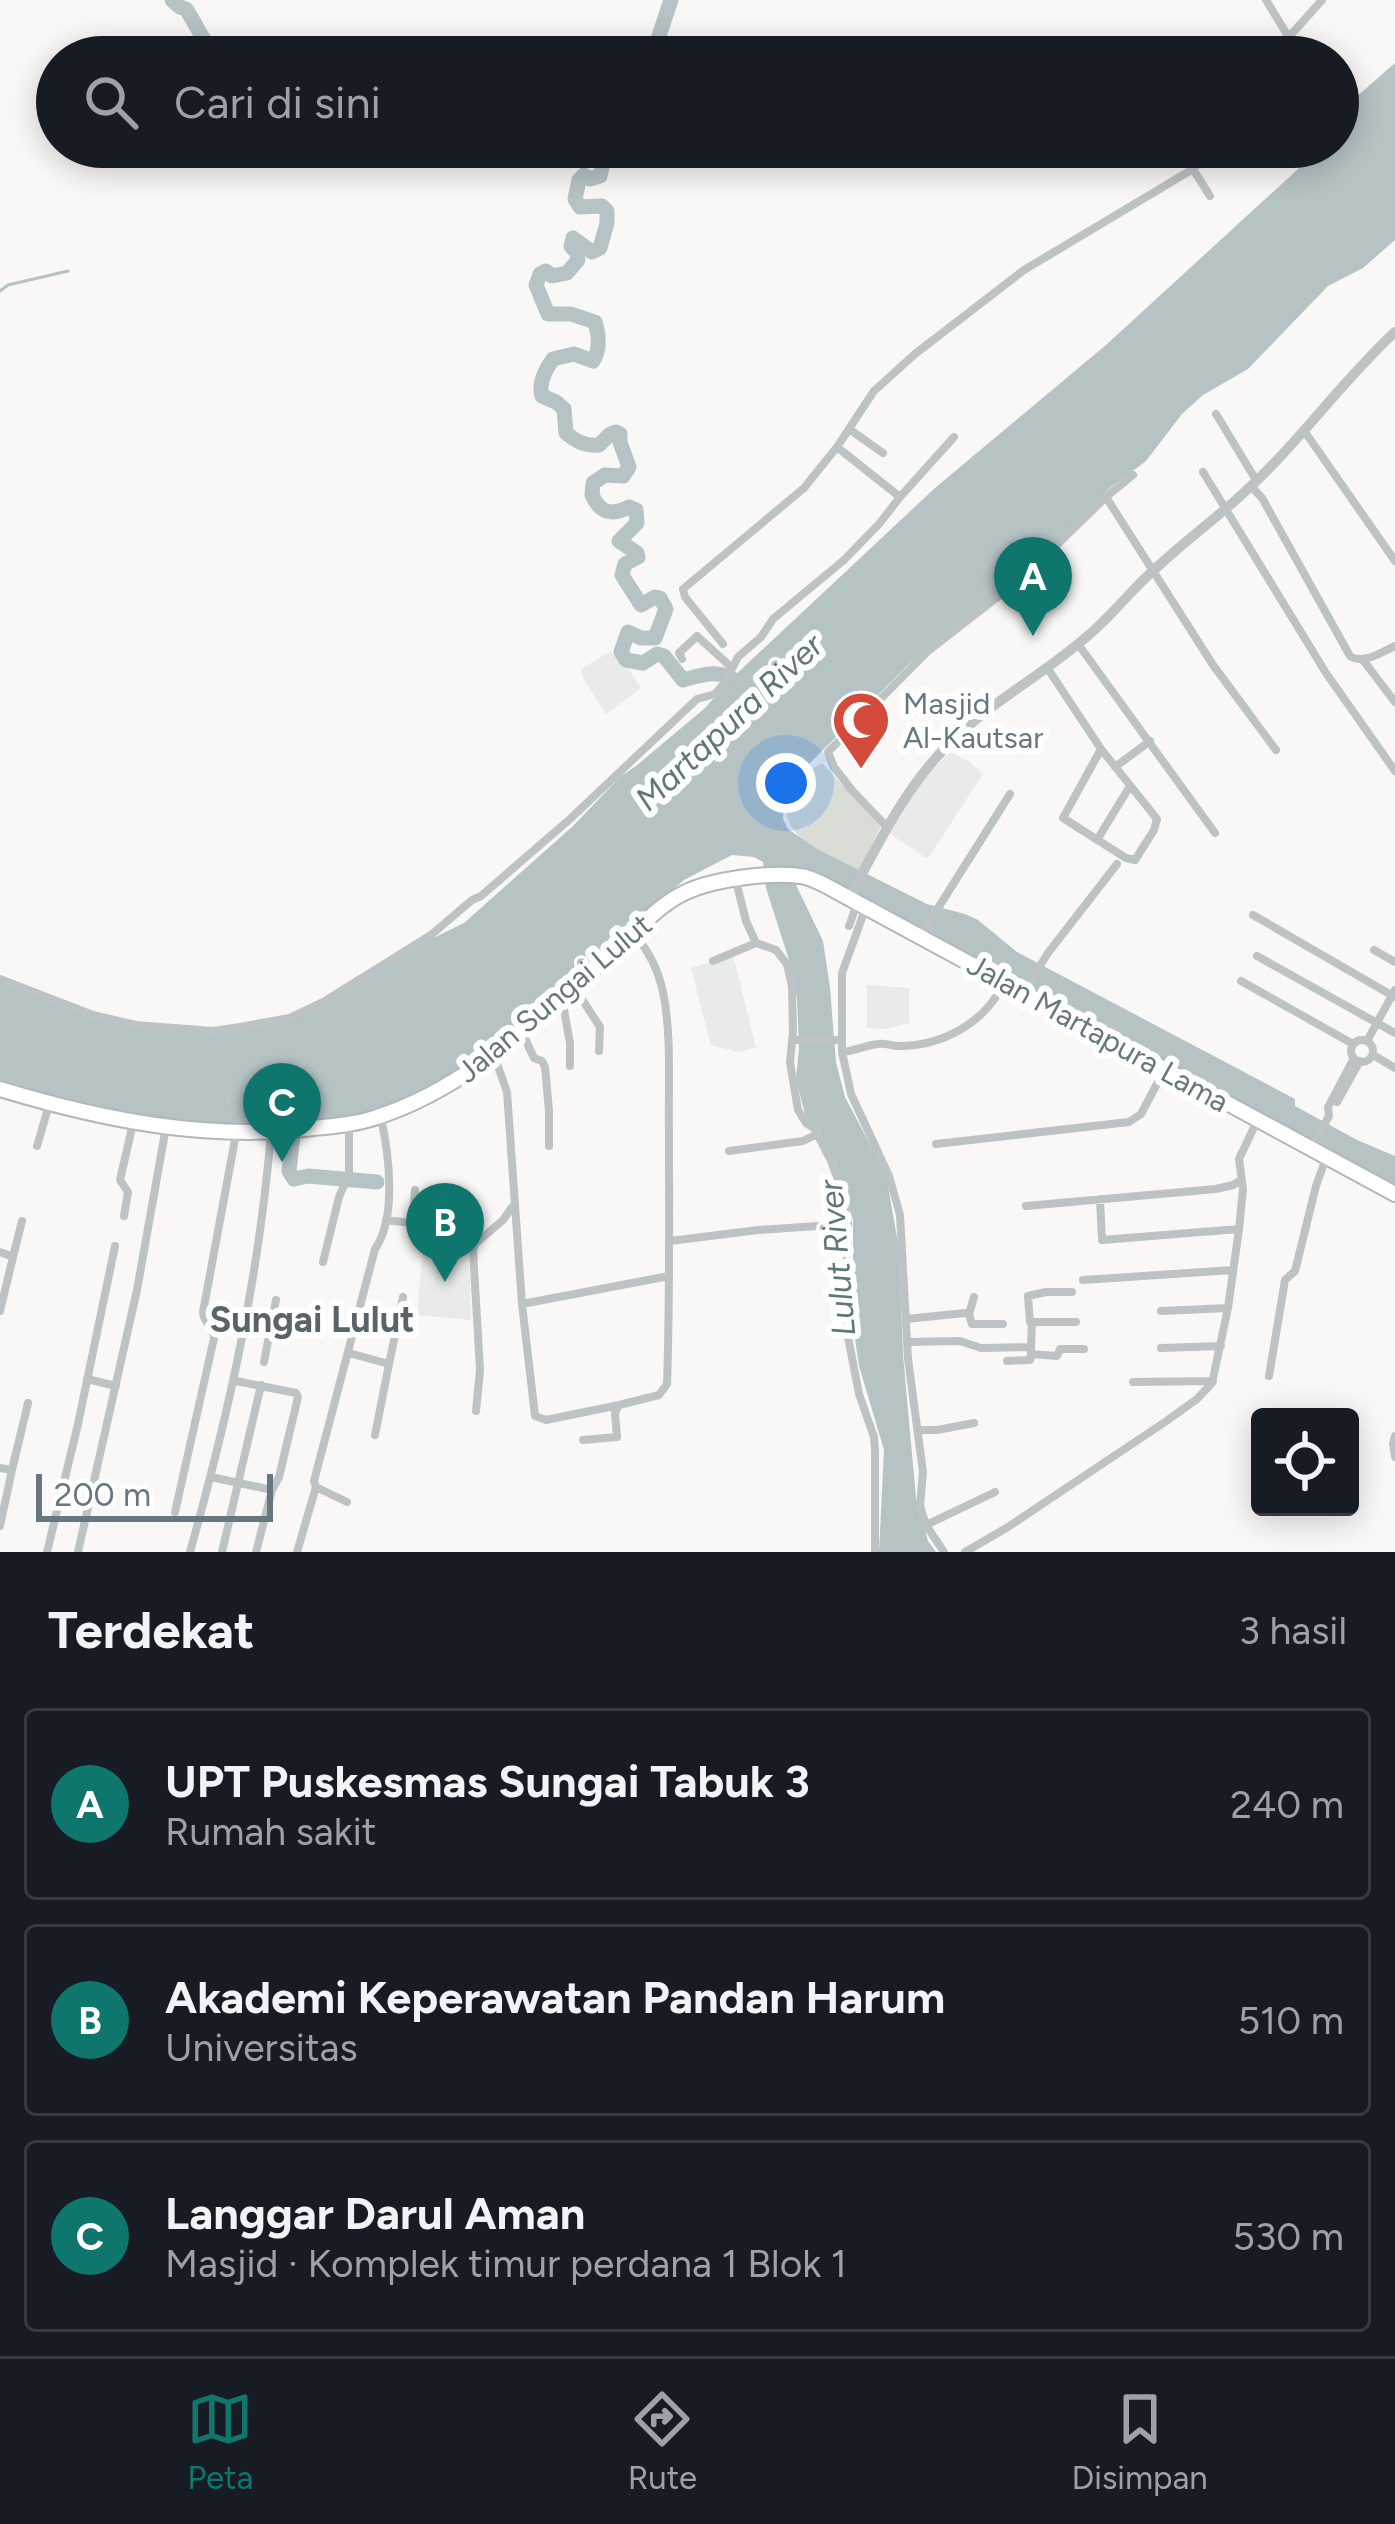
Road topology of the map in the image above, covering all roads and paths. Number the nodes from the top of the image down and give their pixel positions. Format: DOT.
graph roads {
  1 [pos="1266,0"];
  2 [pos="1322,0"];
  3 [pos="1288,36"];
  4 [pos="1193,169"];
  5 [pos="1210,196"];
  6 [pos="1395,332"];
  7 [pos="1216,414"];
  8 [pos="849,429"];
  9 [pos="1305,432"];
  10 [pos="954,437"];
  11 [pos="837,447"];
  12 [pos="883,453"];
  13 [pos="1203,472"];
  14 [pos="1133,476"];
  15 [pos="1254,483"];
  16 [pos="900,497"];
  17 [pos="1106,497"];
  18 [pos="1225,509"];
  19 [pos="1395,561"];
  20 [pos="1153,570"];
  21 [pos="1078,644"];
  22 [pos="1394,647"];
  23 [pos="738,657"];
  24 [pos="682,659"];
  25 [pos="1363,660"];
  26 [pos="1048,669"];
  27 [pos="728,674"];
  28 [pos="1395,702"];
  29 [pos="1150,742"];
  30 [pos="1101,749"];
  31 [pos="1276,750"];
  32 [pos="1115,766"];
  33 [pos="831,767"];
  34 [pos="1395,771"];
  35 [pos="1130,786"];
  36 [pos="851,790"];
  37 [pos="1010,794"];
  38 [pos="886,826"];
  39 [pos="1215,832"];
  40 [pos="1097,840"];
  41 [pos="1118,864"];
  42 [pos="800,876"];
  43 [pos="735,879"];
  44 [pos="856,901"];
  45 [pos="1253,916"];
  46 [pos="849,926"];
  47 [pos="634,934"];
  48 [pos="921,935"];
  49 [pos="756,943"];
  50 [pos="1374,950"];
  51 [pos="1257,956"];
  52 [pos="713,961"];
  53 [pos="1395,962"];
  54 [pos="0,979"];
  55 [pos="1241,981"];
  56 [pos="1004,982"];
  57 [pos="1024,991"];
  58 [pos="567,992"];
  59 [pos="1394,994"];
  60 [pos="1377,1023"];
  61 [pos="522,1031"];
  62 [pos="1395,1033"];
  63 [pos="794,1040"];
  64 [pos="840,1040"];
  65 [pos="1367,1041"];
  66 [pos="1353,1044"];
  67 [pos="599,1051"];
  68 [pos="842,1052"];
  69 [pos="494,1055"];
  70 [pos="1372,1055"];
  71 [pos="1357,1060"];
  72 [pos="570,1066"];
  73 [pos="1395,1068"];
  74 [pos="1165,1069"];
  75 [pos="0,1089"];
  76 [pos="50,1103"];
  77 [pos="380,1116"];
  78 [pos="1257,1120"];
  79 [pos="133,1122"];
  80 [pos="349,1124"];
  81 [pos="166,1127"];
  82 [pos="286,1131"];
  83 [pos="237,1132"];
  84 [pos="817,1135"];
  85 [pos="936,1144"];
  86 [pos="1313,1145"];
  87 [pos="37,1146"];
  88 [pos="549,1146"];
  89 [pos="729,1151"];
  90 [pos="1326,1157"];
  91 [pos="1241,1180"];
  92 [pos="415,1190"];
  93 [pos="1395,1194"];
  94 [pos="1100,1198"];
  95 [pos="514,1203"];
  96 [pos="1026,1206"];
  97 [pos="124,1216"];
  98 [pos="386,1220"];
  99 [pos="22,1221"];
  100 [pos="412,1223"];
  101 [pos="848,1224"];
  102 [pos="429,1225"];
  103 [pos="1240,1229"];
  104 [pos="670,1241"];
  105 [pos="115,1246"];
  106 [pos="0,1252"];
  107 [pos="13,1257"];
  108 [pos="323,1262"];
  109 [pos="1233,1270"];
  110 [pos="669,1276"];
  111 [pos="1083,1280"];
  112 [pos="1072,1292"];
  113 [pos="403,1298"];
  114 [pos="977,1298"];
  115 [pos="276,1300"];
  116 [pos="522,1304"];
  117 [pos="1228,1308"];
  118 [pos="0,1311"];
  119 [pos="1161,1311"];
  120 [pos="970,1313"];
  121 [pos="906,1319"];
  122 [pos="1076,1322"];
  123 [pos="1003,1324"];
  124 [pos="1030,1324"];
  125 [pos="245,1325"];
  126 [pos="269,1329"];
  127 [pos="908,1342"];
  128 [pos="1221,1346"];
  129 [pos="1161,1348"];
  130 [pos="1084,1349"];
  131 [pos="1031,1350"];
  132 [pos="349,1353"];
  133 [pos="1007,1361"];
  134 [pos="264,1362"];
  135 [pos="388,1364"];
  136 [pos="1269,1376"];
  137 [pos="87,1379"];
  138 [pos="236,1381"];
  139 [pos="1213,1381"];
  140 [pos="1133,1382"];
  141 [pos="261,1385"];
  142 [pos="116,1386"];
  143 [pos="28,1403"];
  144 [pos="619,1405"];
  145 [pos="476,1411"];
  146 [pos="974,1424"];
  147 [pos="919,1430"];
  148 [pos="375,1436"];
  149 [pos="1395,1436"];
  150 [pos="583,1439"];
  151 [pos="1395,1456"];
  152 [pos="0,1468"];
  153 [pos="12,1470"];
  154 [pos="211,1478"];
  155 [pos="238,1483"];
  156 [pos="316,1487"];
  157 [pos="272,1490"];
  158 [pos="995,1492"];
  159 [pos="346,1502"];
  160 [pos="175,1512"];
  161 [pos="926,1525"];
  162 [pos="0,1526"];
  163 [pos="47,1552"];
  164 [pos="78,1552"];
  165 [pos="190,1552"];
  166 [pos="222,1552"];
  167 [pos="256,1552"];
  168 [pos="298,1552"];
  169 [pos="875,1552"];
  170 [pos="944,1552"];
  171 [pos="965,1552"];
  1 -- 3 [label="street"];
  2 -- 3 [label="street"];
  4 -- 5 [label="street"];
  4 -- 8 [label="street"];
  6 -- 9 [label="street"];
  7 -- 15 [label="street"];
  8 -- 11 [label="street"];
  8 -- 12 [label="street"];
  9 -- 15 [label="street"];
  9 -- 19 [label="street"];
  10 -- 16 [label="street"];
  11 -- 16 [label="street"];
  11 -- 23 [label="street"];
  13 -- 18 [label="street"];
  14 -- 17 [label="street"];
  15 -- 18 [label="street"];
  15 -- 25 [label="street"];
  16 -- 23 [label="street"];
  17 -- 20 [label="street"];
  17 -- 36 [label="street"];
  18 -- 20 [label="street"];
  18 -- 34 [label="street"];
  20 -- 21 [label="street"];
  20 -- 31 [label="street"];
  21 -- 26 [label="street"];
  21 -- 29 [label="street"];
  22 -- 25 [label="street"];
  23 -- 27 [label="street"];
  24 -- 27 [label="street"];
  25 -- 28 [label="street"];
  26 -- 30 [label="street"];
  26 -- 38 [label="street"];
  27 -- 54 [label="street"];
  29 -- 32 [label="street"];
  29 -- 39 [label="street"];
  30 -- 32 [label="street"];
  30 -- 40 [label="street"];
  32 -- 35 [label="street"];
  33 -- 36 [label="street"];
  35 -- 40 [label="street"];
  35 -- 40 [label="street"];
  36 -- 38 [label="street"];
  37 -- 48 [label="street"];
  38 -- 44 [label="street"];
  41 -- 57 [label="street"];
  42 -- 43 [label="main road, Jalan Sungai Lulut"];
  42 -- 44 [label="main road, Jalan Martapura Lama"];
  43 -- 47 [label="main road, Jalan Sungai Lulut"];
  43 -- 49 [label="street"];
  44 -- 46 [label="street"];
  44 -- 48 [label="main road, Jalan Martapura Lama"];
  44 -- 64 [label="street"];
  45 -- 59 [label="street"];
  47 -- 58 [label="main road, Jalan Sungai Lulut"];
  47 -- 104 [label="street"];
  48 -- 56 [label="main road, Jalan Martapura Lama"];
  49 -- 52 [label="street"];
  49 -- 63 [label="street"];
  50 -- 53 [label="street"];
  51 -- 60 [label="street"];
  55 -- 66 [label="street"];
  56 -- 57 [label="main road, Jalan Martapura Lama"];
  56 -- 68 [label="street"];
  57 -- 74 [label="main road, Jalan Martapura Lama"];
  58 -- 61 [label="main road, Jalan Sungai Lulut"];
  58 -- 67 [label="street"];
  58 -- 72 [label="street"];
  59 -- 60 [label="street"];
  60 -- 62 [label="street"];
  60 -- 65 [label="street"];
  61 -- 69 [label="main road, Jalan Sungai Lulut"];
  61 -- 88 [label="street"];
  63 -- 64 [label="street"];
  63 -- 84 [label="street"];
  64 -- 68 [label="street"];
  65 -- 66 [label="street"];
  65 -- 70 [label="street"];
  66 -- 71 [label="street"];
  68 -- 121 [label="street"];
  69 -- 77 [label="main road, Jalan Sungai Lulut"];
  69 -- 95 [label="street"];
  70 -- 71 [label="street"];
  70 -- 73 [label="street"];
  71 -- 86 [label="street"];
  74 -- 78 [label="main road, Jalan Martapura Lama"];
  74 -- 85 [label="street"];
  75 -- 76 [label="main road, Jalan Sungai Lulut"];
  76 -- 79 [label="main road, Jalan Sungai Lulut"];
  76 -- 87 [label="street"];
  77 -- 80 [label="main road, Jalan Sungai Lulut"];
  77 -- 98 [label="street"];
  78 -- 86 [label="main road, Jalan Martapura Lama"];
  78 -- 91 [label="street"];
  79 -- 81 [label="main road, Jalan Sungai Lulut"];
  79 -- 97 [label="street"];
  80 -- 82 [label="main road, Jalan Sungai Lulut"];
  80 -- 108 [label="street"];
  81 -- 83 [label="main road, Jalan Sungai Lulut"];
  81 -- 142 [label="street"];
  82 -- 83 [label="main road, Jalan Sungai Lulut"];
  82 -- 125 [label="street"];
  83 -- 160 [label="street"];
  84 -- 89 [label="street"];
  84 -- 101 [label="street"];
  86 -- 90 [label="main road, Jalan Martapura Lama"];
  90 -- 93 [label="main road, Jalan Martapura Lama"];
  90 -- 136 [label="street"];
  91 -- 94 [label="street"];
  91 -- 103 [label="street"];
  92 -- 100 [label="street"];
  94 -- 96 [label="street"];
  94 -- 103 [label="street"];
  95 -- 116 [label="street"];
  95 -- 145 [label="street"];
  98 -- 100 [label="street"];
  98 -- 132 [label="street"];
  99 -- 107 [label="street"];
  100 -- 102 [label="street"];
  101 -- 104 [label="street"];
  101 -- 169 [label="street"];
  103 -- 109 [label="street"];
  104 -- 110 [label="street"];
  105 -- 137 [label="street"];
  106 -- 107 [label="street"];
  107 -- 118 [label="street"];
  109 -- 111 [label="street"];
  109 -- 117 [label="street"];
  110 -- 116 [label="street"];
  110 -- 144 [label="street"];
  112 -- 124 [label="street"];
  113 -- 135 [label="street"];
  114 -- 120 [label="street"];
  115 -- 126 [label="street"];
  116 -- 144 [label="street"];
  117 -- 119 [label="street"];
  117 -- 128 [label="street"];
  120 -- 121 [label="street"];
  120 -- 123 [label="street"];
  121 -- 127 [label="street"];
  122 -- 124 [label="street"];
  124 -- 131 [label="street"];
  125 -- 126 [label="street"];
  125 -- 138 [label="street"];
  126 -- 134 [label="street"];
  127 -- 131 [label="street"];
  127 -- 147 [label="street"];
  128 -- 129 [label="street"];
  128 -- 139 [label="street"];
  130 -- 131 [label="street"];
  131 -- 133 [label="street"];
  132 -- 135 [label="street"];
  132 -- 156 [label="street"];
  135 -- 148 [label="street"];
  137 -- 142 [label="street"];
  137 -- 163 [label="street"];
  138 -- 141 [label="street"];
  138 -- 154 [label="street"];
  139 -- 140 [label="street"];
  139 -- 171 [label="street"];
  141 -- 155 [label="street"];
  141 -- 157 [label="street"];
  142 -- 164 [label="street"];
  143 -- 153 [label="street"];
  144 -- 150 [label="street"];
  146 -- 147 [label="street"];
  147 -- 161 [label="street"];
  149 -- 151 [label="street"];
  152 -- 153 [label="street"];
  153 -- 162 [label="street"];
  154 -- 155 [label="street"];
  154 -- 165 [label="street"];
  155 -- 157 [label="street"];
  155 -- 166 [label="street"];
  156 -- 159 [label="street"];
  156 -- 168 [label="street"];
  157 -- 167 [label="street"];
  158 -- 161 [label="street"];
  161 -- 170 [label="street"];
}
